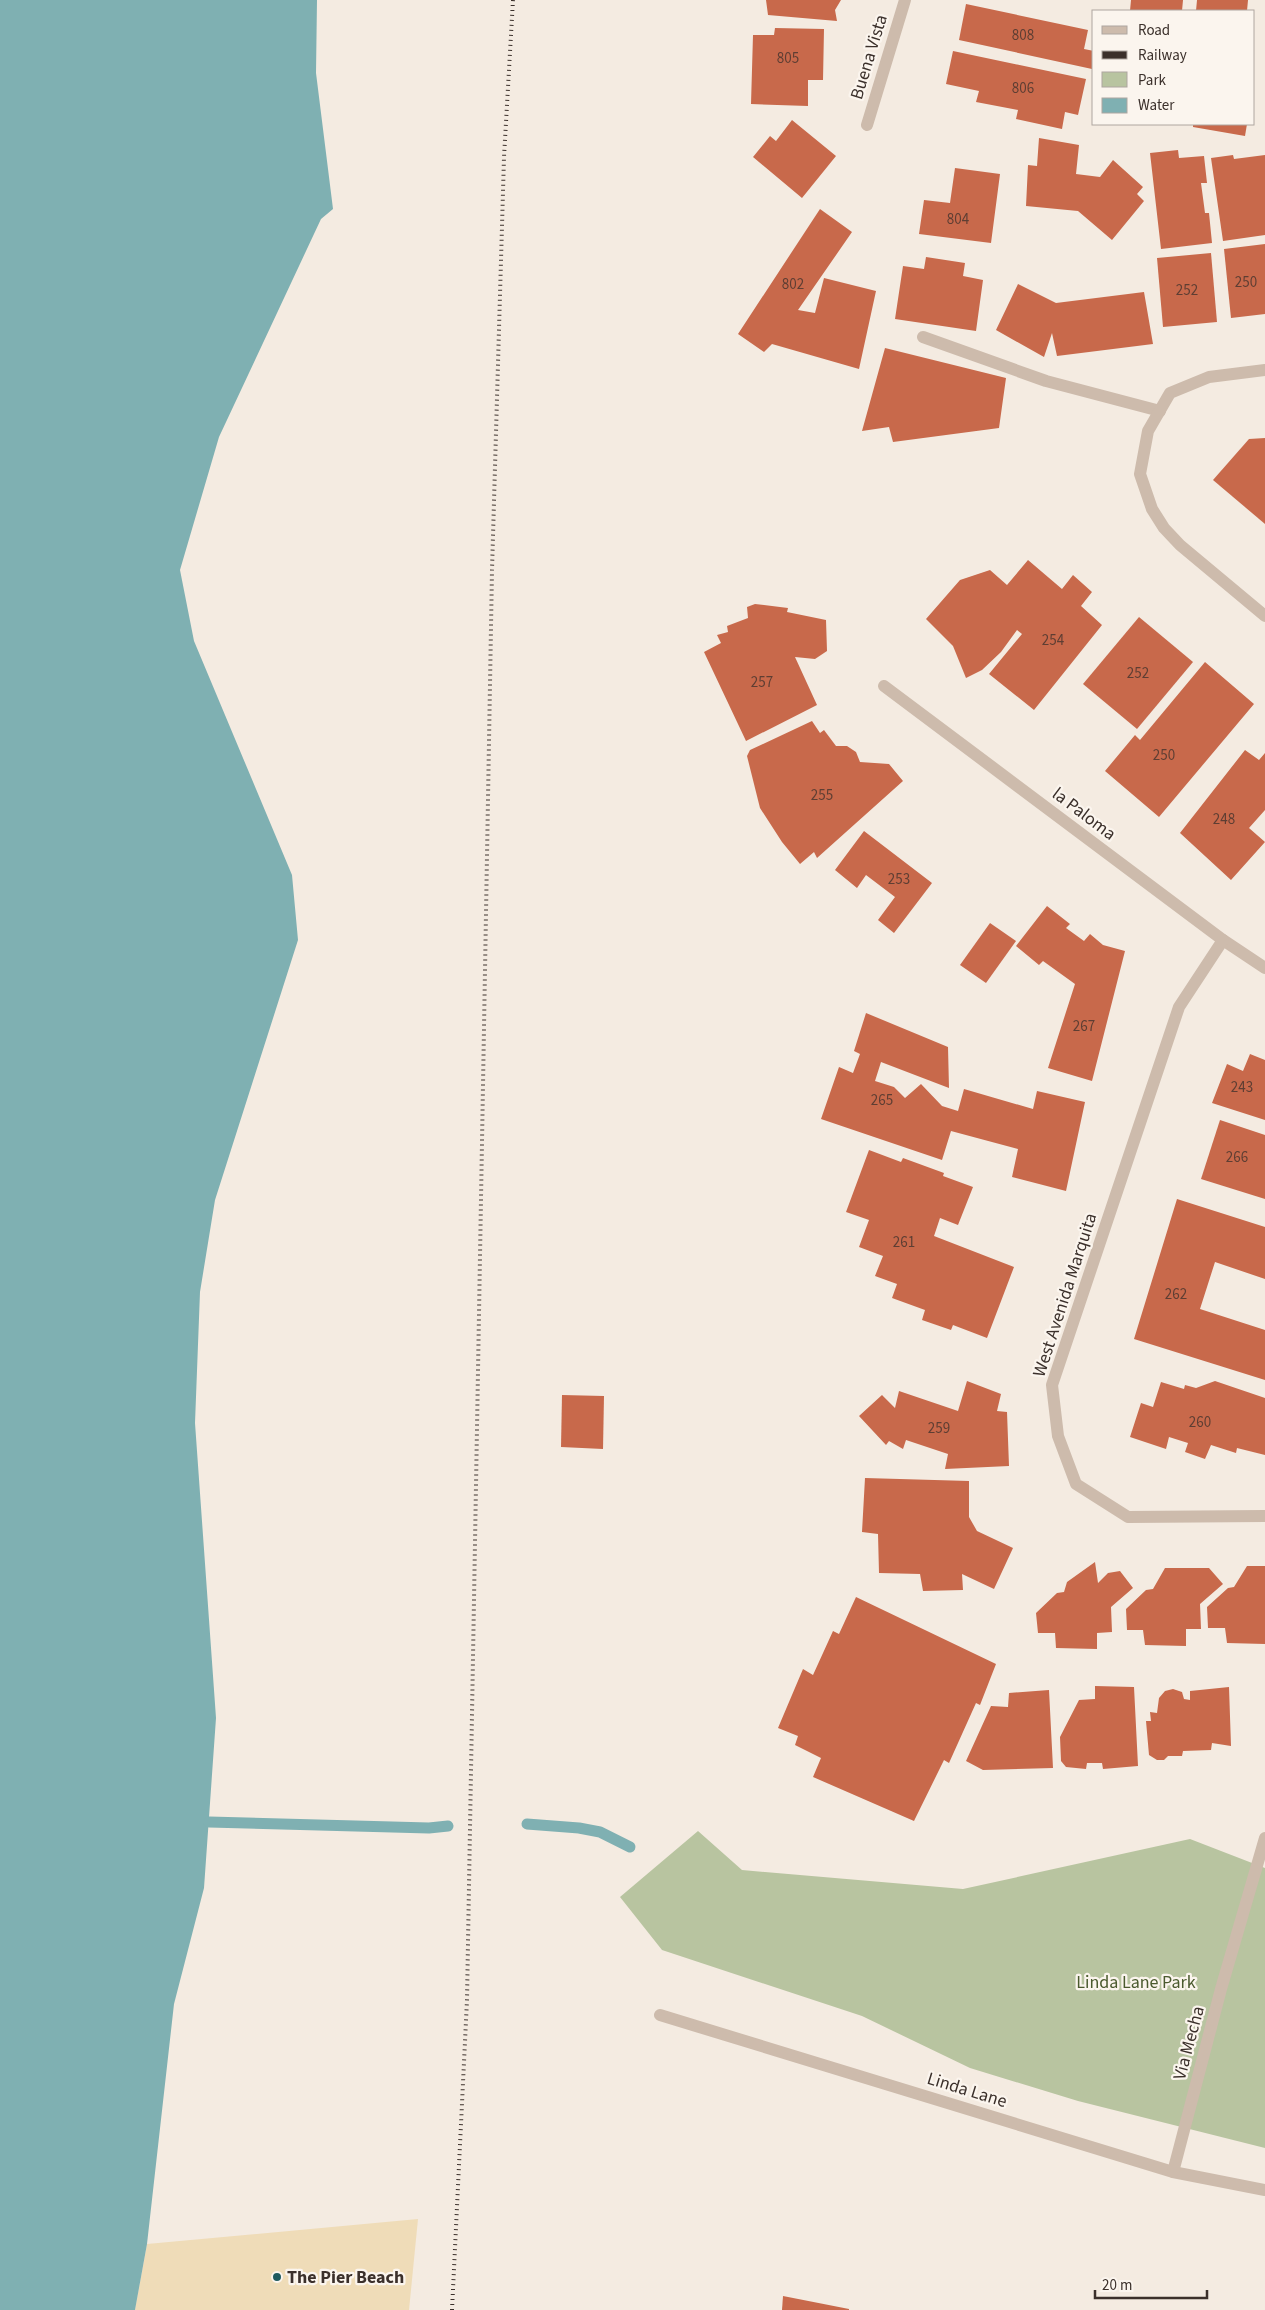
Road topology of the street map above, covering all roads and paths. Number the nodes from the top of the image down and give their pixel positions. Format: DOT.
graph roads {
  1 [pos="905,0"];
  2 [pos="866,125"];
  3 [pos="924,337"];
  4 [pos="1265,370"];
  5 [pos="1160,411"];
  6 [pos="1265,616"];
  7 [pos="884,686"];
  8 [pos="1223,940"];
  9 [pos="1265,968"];
  10 [pos="1265,1516"];
  11 [pos="1265,1838"];
  12 [pos="660,2015"];
  13 [pos="1173,2172"];
  14 [pos="1265,2190"];
  1 -- 2 [label="street, Buena Vista"];
  3 -- 5 [label="street"];
  4 -- 5 [label="street"];
  5 -- 6 [label="street"];
  7 -- 8 [label="street, la Paloma"];
  8 -- 9 [label="street, la Paloma"];
  8 -- 10 [label="street, West Avenida Marquita"];
  11 -- 13 [label="street, Via Mecha"];
  12 -- 13 [label="street, Linda Lane"];
  13 -- 14 [label="street, Linda Lane"];
}
